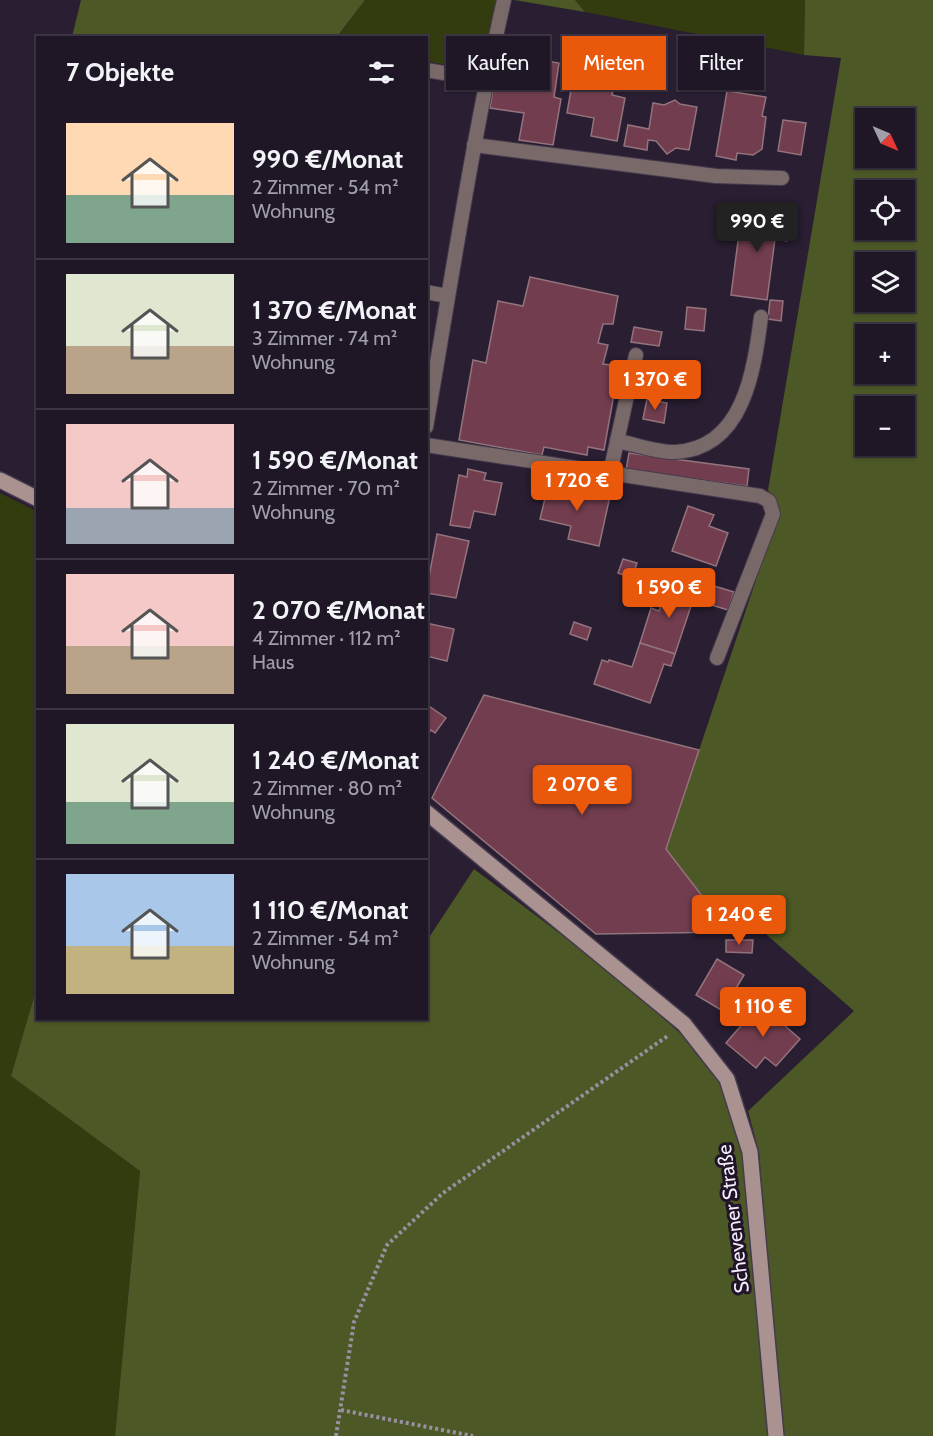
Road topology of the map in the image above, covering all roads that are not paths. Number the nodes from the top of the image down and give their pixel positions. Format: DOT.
graph roads {
  1 [pos="504,0"];
  2 [pos="496,36"];
  3 [pos="428,70"];
  4 [pos="446,73"];
  5 [pos="484,90"];
  6 [pos="474,145"];
  7 [pos="782,178"];
  8 [pos="428,292"];
  9 [pos="447,296"];
  10 [pos="761,317"];
  11 [pos="636,355"];
  12 [pos="428,415"];
  13 [pos="617,441"];
  14 [pos="428,445"];
  15 [pos="610,473"];
  16 [pos="0,480"];
  17 [pos="36,498"];
  18 [pos="717,658"];
  19 [pos="428,814"];
  20 [pos="776,1436"];
  1 -- 2 [label="lane"];
  3 -- 4 [label="lane"];
  5 -- 6 [label="lane"];
  6 -- 7 [label="lane"];
  6 -- 9 [label="lane"];
  8 -- 9 [label="lane"];
  9 -- 12 [label="lane"];
  10 -- 13 [label="lane"];
  11 -- 13 [label="lane"];
  13 -- 15 [label="lane"];
  14 -- 15 [label="lane"];
  15 -- 18 [label="lane"];
  16 -- 17 [label="main road"];
  19 -- 20 [label="main road, Schevener Straße"];
}
